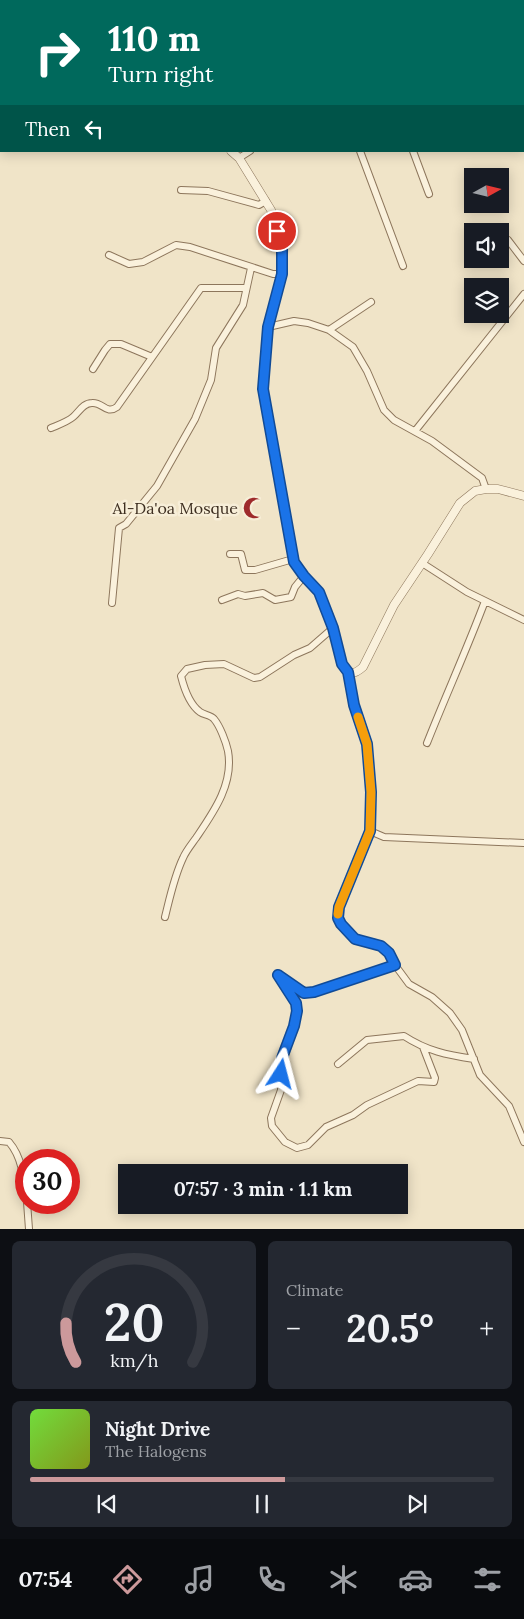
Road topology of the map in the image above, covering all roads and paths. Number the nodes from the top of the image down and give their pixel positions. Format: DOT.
graph roads {
  1 [pos="232,152"];
  2 [pos="248,152"];
  3 [pos="360,152"];
  4 [pos="413,152"];
  5 [pos="239,158"];
  6 [pos="181,190"];
  7 [pos="429,194"];
  8 [pos="266,201"];
  9 [pos="509,241"];
  10 [pos="109,255"];
  11 [pos="524,261"];
  12 [pos="403,266"];
  13 [pos="251,268"];
  14 [pos="282,274"];
  15 [pos="246,288"];
  16 [pos="524,294"];
  17 [pos="370,302"];
  18 [pos="268,327"];
  19 [pos="329,330"];
  20 [pos="152,358"];
  21 [pos="93,369"];
  22 [pos="51,428"];
  23 [pos="415,431"];
  24 [pos="486,488"];
  25 [pos="524,496"];
  26 [pos="230,554"];
  27 [pos="293,559"];
  28 [pos="422,563"];
  29 [pos="304,576"];
  30 [pos="222,600"];
  31 [pos="485,601"];
  32 [pos="112,603"];
  33 [pos="524,620"];
  34 [pos="333,628"];
  35 [pos="348,672"];
  36 [pos="427,742"];
  37 [pos="370,831"];
  38 [pos="524,843"];
  39 [pos="165,916"];
  40 [pos="395,965"];
  41 [pos="423,1047"];
  42 [pos="474,1059"];
  43 [pos="338,1064"];
  44 [pos="0,1141"];
  45 [pos="524,1142"];
  46 [pos="15,1149"];
  47 [pos="28,1214"];
  48 [pos="30,1229"];
  1 -- 5 [label="street"];
  2 -- 5 [label="street"];
  3 -- 12 [label="street"];
  4 -- 7 [label="street"];
  5 -- 8 [label="street"];
  6 -- 8 [label="street"];
  8 -- 14 [label="street"];
  9 -- 11 [label="street"];
  10 -- 13 [label="street"];
  13 -- 14 [label="street"];
  13 -- 15 [label="street"];
  14 -- 18 [label="street"];
  15 -- 20 [label="street"];
  15 -- 32 [label="street"];
  16 -- 23 [label="street"];
  17 -- 19 [label="street"];
  18 -- 19 [label="street"];
  18 -- 27 [label="street"];
  19 -- 23 [label="street"];
  20 -- 21 [label="street"];
  20 -- 22 [label="street"];
  23 -- 24 [label="street"];
  24 -- 25 [label="street"];
  24 -- 28 [label="street"];
  26 -- 27 [label="street"];
  27 -- 29 [label="street"];
  28 -- 31 [label="street"];
  28 -- 35 [label="street"];
  29 -- 30 [label="street"];
  29 -- 34 [label="street"];
  31 -- 33 [label="street"];
  31 -- 36 [label="street"];
  34 -- 35 [label="street"];
  34 -- 39 [label="street"];
  35 -- 37 [label="street"];
  37 -- 38 [label="street"];
  37 -- 40 [label="street"];
  40 -- 41 [label="street"];
  40 -- 42 [label="street"];
  41 -- 42 [label="street"];
  41 -- 43 [label="street"];
  42 -- 45 [label="street"];
  44 -- 46 [label="street"];
  47 -- 48 [label="street"];
}
